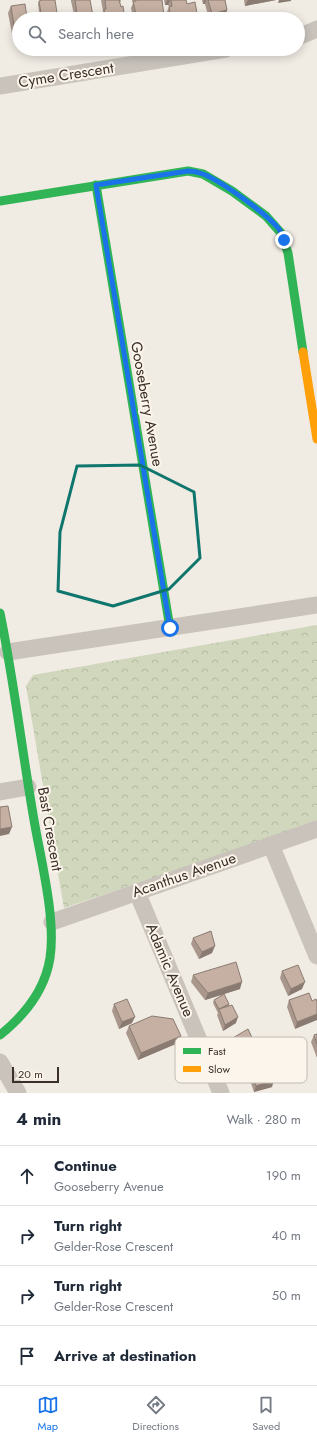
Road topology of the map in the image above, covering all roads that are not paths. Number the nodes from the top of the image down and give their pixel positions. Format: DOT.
graph roads {
  1 [pos="317,29"];
  2 [pos="305,34"];
  3 [pos="305,38"];
  4 [pos="317,39"];
  5 [pos="183,56"];
  6 [pos="0,86"];
  7 [pos="96,185"];
  8 [pos="0,201"];
  9 [pos="317,439"];
  10 [pos="317,605"];
  11 [pos="0,613"];
  12 [pos="170,628"];
  13 [pos="8,652"];
  14 [pos="28,787"];
  15 [pos="0,792"];
  16 [pos="317,829"];
  17 [pos="272,845"];
  18 [pos="138,892"];
  19 [pos="52,922"];
  20 [pos="317,956"];
  21 [pos="0,1035"];
  22 [pos="198,1037"];
  23 [pos="0,1062"];
  24 [pos="217,1083"];
  25 [pos="18,1093"];
  26 [pos="221,1093"];
  1 -- 2 [label="street"];
  3 -- 4 [label="street"];
  5 -- 6 [label="street, Cyme Crescent"];
  7 -- 8 [label="street"];
  7 -- 9 [label="street"];
  7 -- 12 [label="street, Gooseberry Avenue"];
  10 -- 12 [label="street"];
  11 -- 13 [label="street, Bast Crescent"];
  12 -- 13 [label="street"];
  13 -- 14 [label="street, Bast Crescent"];
  14 -- 15 [label="street"];
  14 -- 19 [label="street, Bast Crescent"];
  16 -- 17 [label="street, Acanthus Avenue"];
  17 -- 18 [label="street, Acanthus Avenue"];
  17 -- 20 [label="street"];
  18 -- 19 [label="street, Acanthus Avenue"];
  18 -- 22 [label="street, Adamic Avenue"];
  19 -- 21 [label="street, Bast Crescent"];
  23 -- 25 [label="street"];
  24 -- 26 [label="street, Adamic Avenue"];
}
